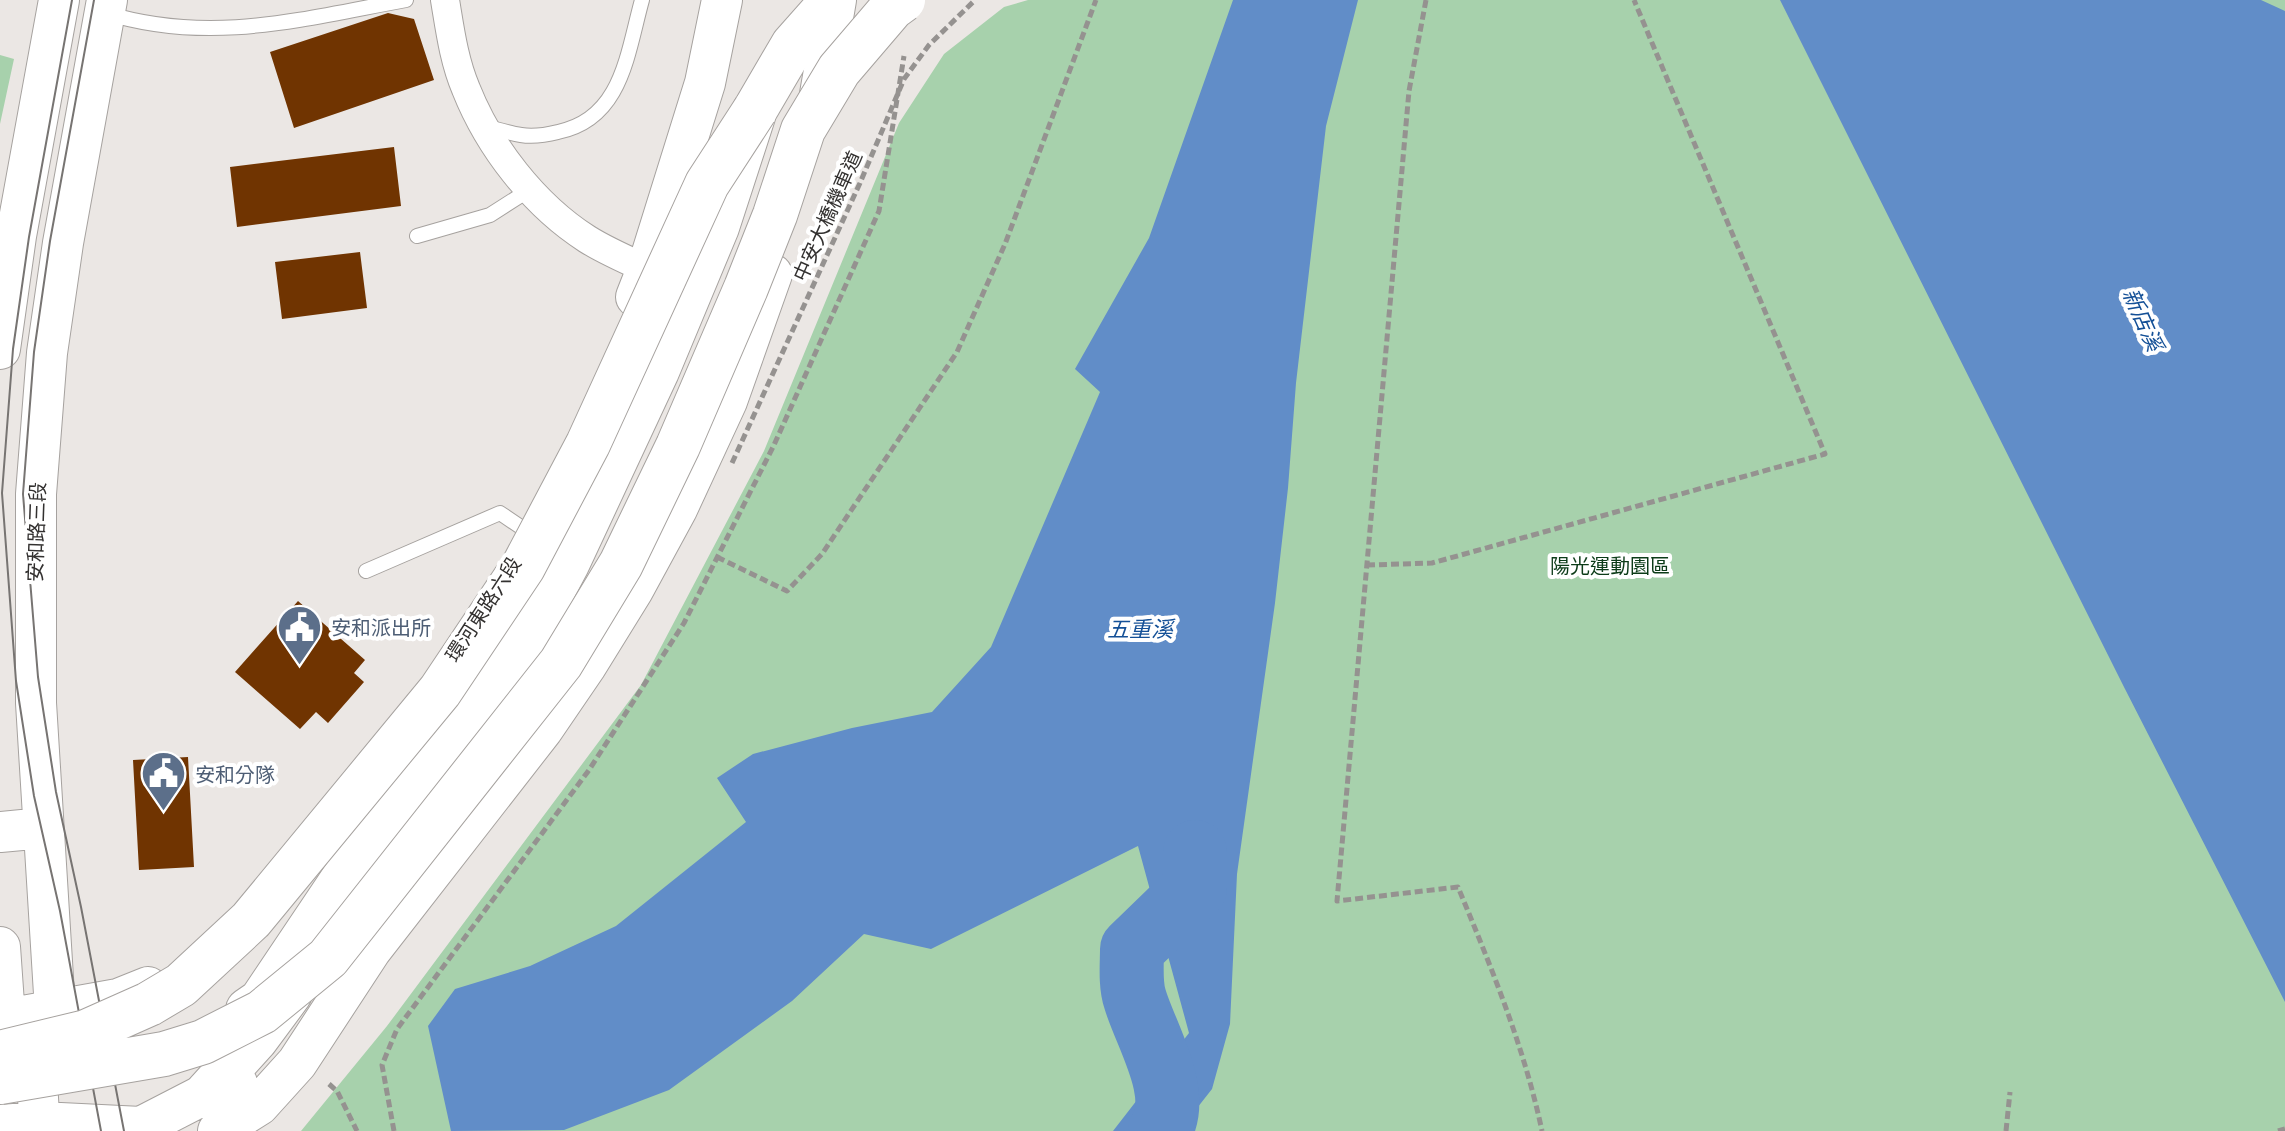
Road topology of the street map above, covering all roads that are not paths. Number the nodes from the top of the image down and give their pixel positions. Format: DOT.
graph roads {
  1 [pos="406,0"];
  2 [pos="445,0"];
  3 [pos="642,0"];
  4 [pos="722,0"];
  5 [pos="834,0"];
  6 [pos="903,0"];
  7 [pos="54,4"];
  8 [pos="105,6"];
  9 [pos="755,110"];
  10 [pos="484,126"];
  11 [pos="803,130"];
  12 [pos="529,190"];
  13 [pos="417,236"];
  14 [pos="647,269"];
  15 [pos="0,349"];
  16 [pos="531,534"];
  17 [pos="366,571"];
  18 [pos="43,828"];
  19 [pos="0,832"];
  20 [pos="366,870"];
  21 [pos="0,947"];
  22 [pos="55,1010"];
  23 [pos="8,1048"];
  24 [pos="212,1112"];
  25 [pos="0,1125"];
  26 [pos="48,1128"];
  1 -- 8 [label="lane"];
  2 -- 10 [label="street"];
  3 -- 10 [label="lane"];
  4 -- 14 [label="main road, 環河東路六段"];
  5 -- 9 [label="highway"];
  5 -- 24 [label="main road"];
  6 -- 11 [label="highway, bridge"];
  7 -- 15 [label="main road"];
  8 -- 18 [label="main road, 安和路三段"];
  9 -- 20 [label="highway, bridge"];
  9 -- 23 [label="highway, bridge"];
  10 -- 12 [label="street"];
  11 -- 20 [label="highway, bridge"];
  11 -- 23 [label="highway, bridge"];
  12 -- 13 [label="lane"];
  12 -- 14 [label="street"];
  14 -- 16 [label="main road, 環河東路六段"];
  16 -- 17 [label="lane"];
  16 -- 22 [label="main road, 環河東路六段"];
  18 -- 19 [label="main road"];
  18 -- 22 [label="main road, 安和路三段"];
  20 -- 23 [label="highway"];
  20 -- 24 [label="highway"];
  21 -- 23 [label="main road, 安和路三段"];
  22 -- 23 [label="main road, 安和路三段"];
  23 -- 26 [label="main road, 安和路三段"];
  24 -- 26 [label="main road"];
  25 -- 26 [label="main road"];
}
